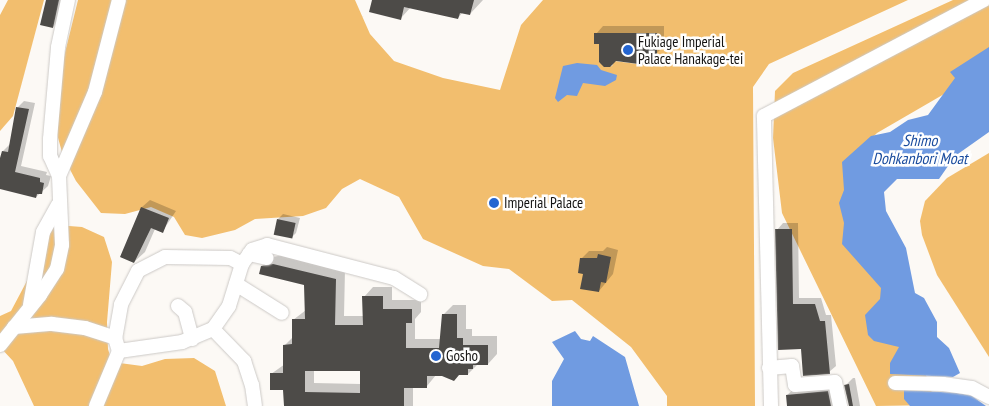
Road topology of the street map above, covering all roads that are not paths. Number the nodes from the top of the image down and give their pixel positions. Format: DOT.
graph roads {
  1 [pos="68,0"];
  2 [pos="119,0"];
  3 [pos="984,0"];
  4 [pos="59,176"];
  5 [pos="58,206"];
  6 [pos="267,258"];
  7 [pos="246,259"];
  8 [pos="236,284"];
  9 [pos="420,294"];
  10 [pos="178,306"];
  11 [pos="30,308"];
  12 [pos="282,313"];
  13 [pos="14,327"];
  14 [pos="213,330"];
  15 [pos="192,339"];
  16 [pos="0,345"];
  17 [pos="117,345"];
  18 [pos="769,368"];
  19 [pos="895,383"];
  20 [pos="989,397"];
  21 [pos="96,406"];
  22 [pos="254,406"];
  23 [pos="771,406"];
  24 [pos="840,406"];
  1 -- 4 [label="lane"];
  2 -- 4 [label="lane"];
  3 -- 18 [label="lane"];
  4 -- 5 [label="lane"];
  5 -- 11 [label="lane"];
  5 -- 11 [label="lane"];
  6 -- 7 [label="lane"];
  7 -- 8 [label="lane"];
  7 -- 9 [label="lane"];
  7 -- 17 [label="lane"];
  8 -- 12 [label="lane"];
  8 -- 14 [label="lane"];
  10 -- 15 [label="lane"];
  11 -- 13 [label="lane"];
  13 -- 16 [label="lane"];
  13 -- 17 [label="lane"];
  14 -- 15 [label="lane"];
  14 -- 22 [label="lane"];
  15 -- 17 [label="lane"];
  17 -- 21 [label="lane"];
  18 -- 23 [label="lane"];
  18 -- 24 [label="lane"];
  19 -- 20 [label="lane"];
}
